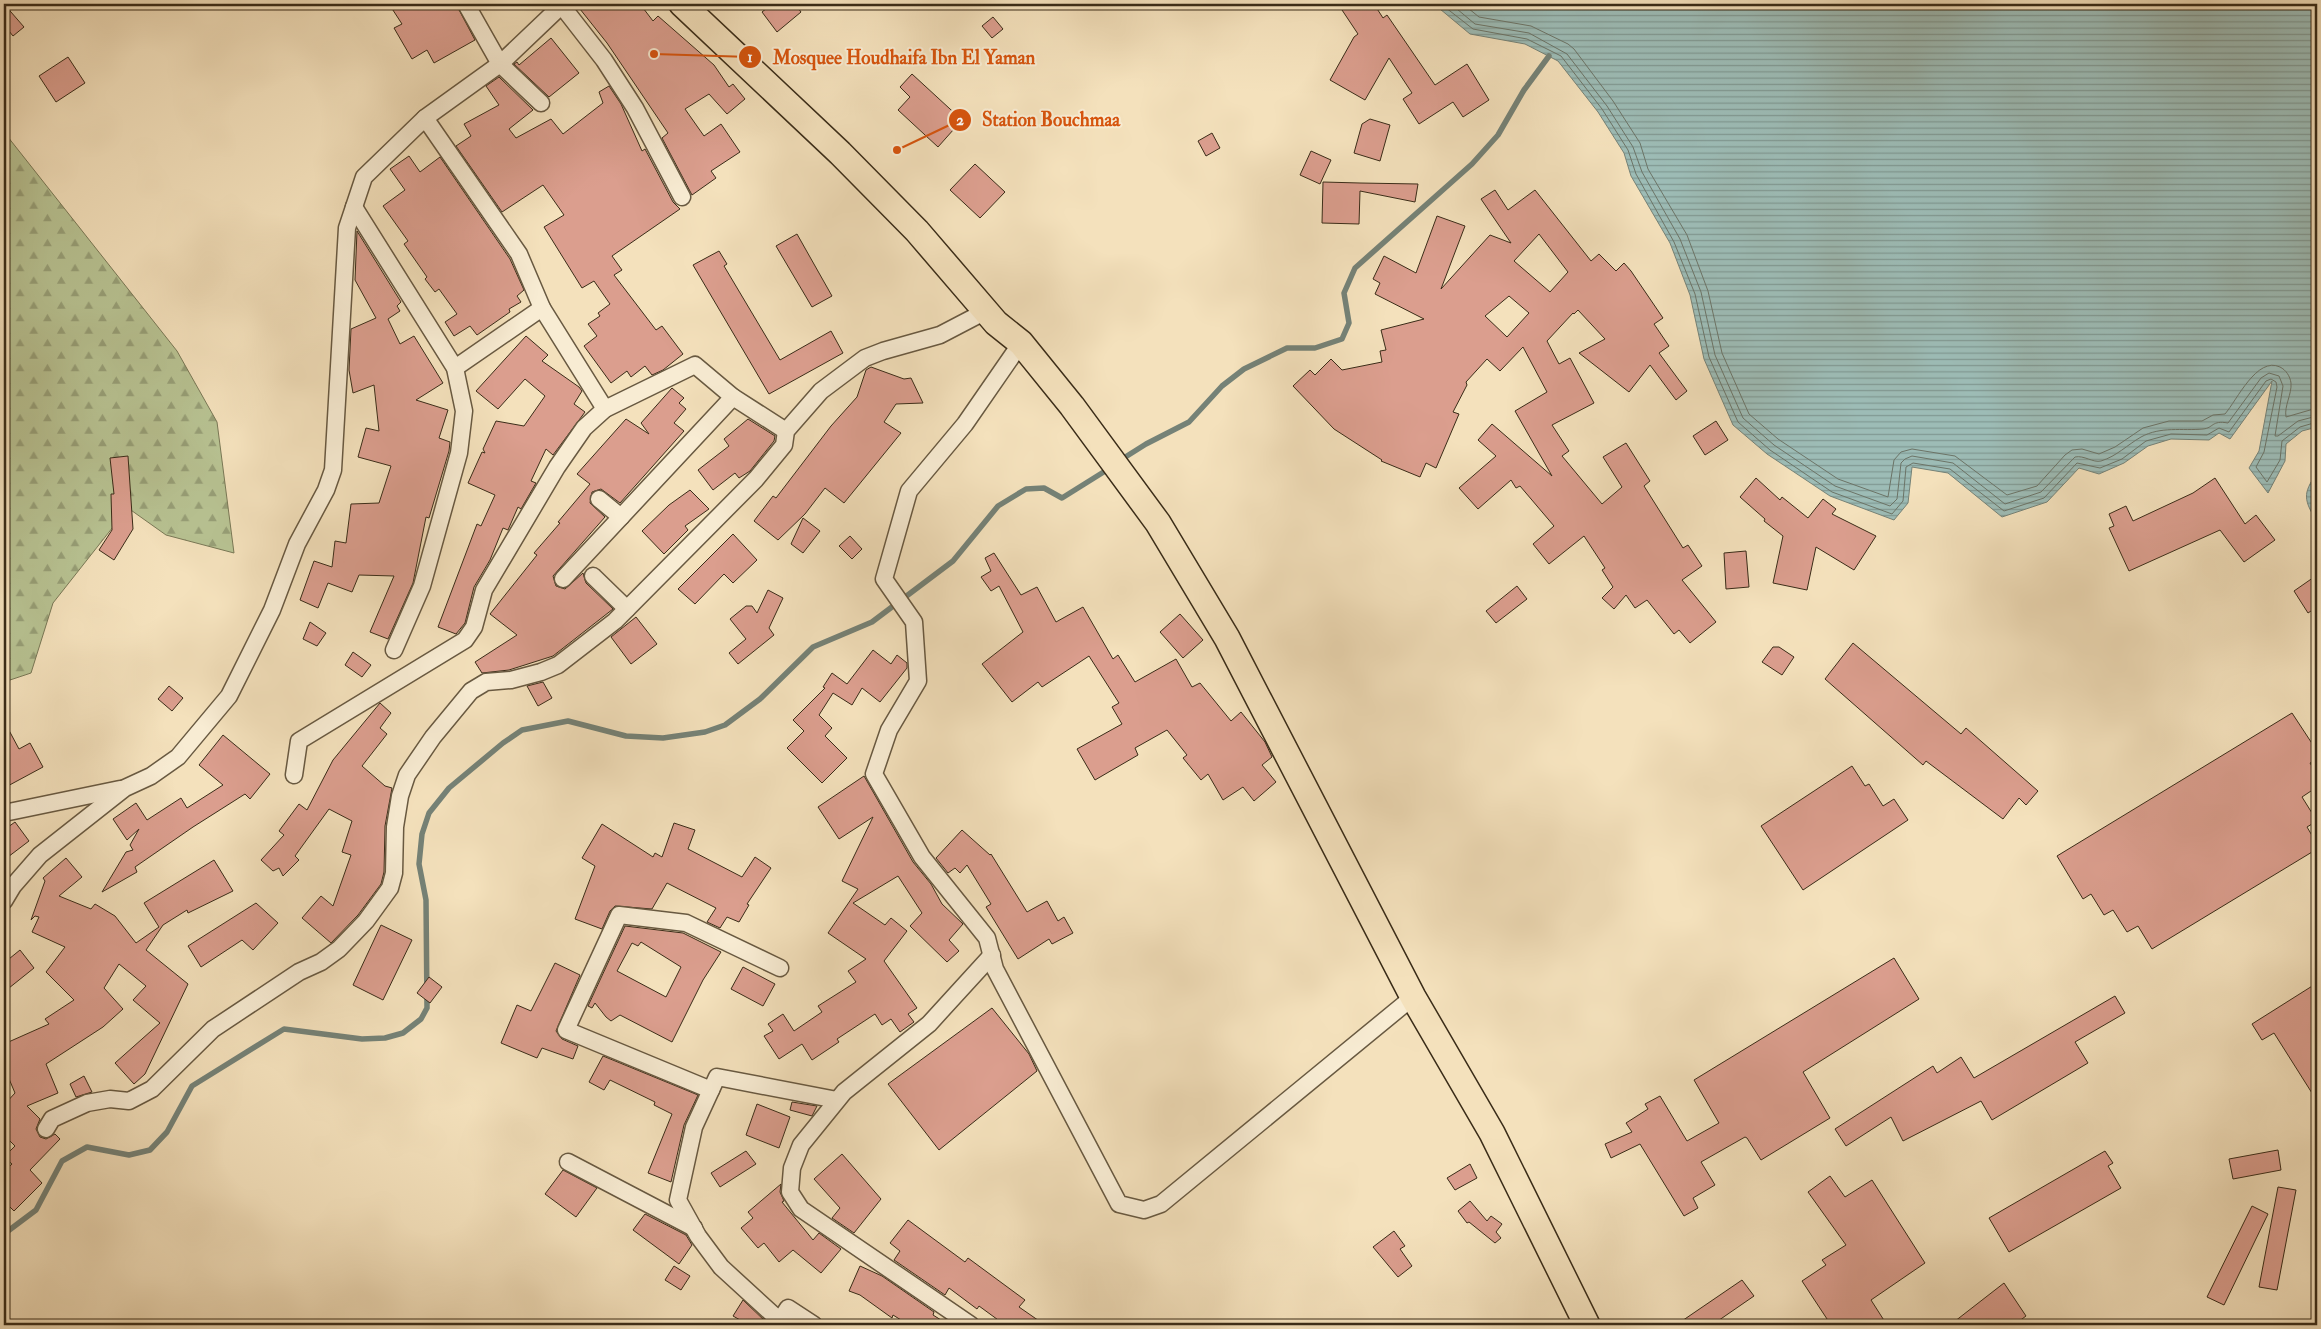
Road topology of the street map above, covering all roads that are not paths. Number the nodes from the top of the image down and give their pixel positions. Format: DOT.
graph roads {
  1 [pos="466,4"];
  2 [pos="682,4"];
  3 [pos="562,5"];
  4 [pos="500,64"];
  5 [pos="541,103"];
  6 [pos="424,118"];
  7 [pos="682,197"];
  8 [pos="354,207"];
  9 [pos="542,308"];
  10 [pos="986,311"];
  11 [pos="1021,343"];
  12 [pos="455,368"];
  13 [pos="733,397"];
  14 [pos="605,410"];
  15 [pos="786,430"];
  16 [pos="599,499"];
  17 [pos="621,517"];
  18 [pos="593,576"];
  19 [pos="563,579"];
  20 [pos="627,609"];
  21 [pos="394,650"];
  22 [pos="294,775"];
  23 [pos="125,788"];
  24 [pos="4,813"];
  25 [pos="4,901"];
  26 [pos="992,955"];
  27 [pos="780,968"];
  28 [pos="1413,997"];
  29 [pos="711,1090"];
  30 [pos="837,1100"];
  31 [pos="46,1129"];
  32 [pos="568,1162"];
  33 [pos="694,1228"];
  34 [pos="778,1323"];
  35 [pos="814,1325"];
  36 [pos="970,1325"];
  37 [pos="1587,1325"];
  1 -- 4 [label="street"];
  2 -- 10 [label="main road"];
  3 -- 4 [label="street"];
  3 -- 7 [label="street"];
  4 -- 5 [label="street"];
  4 -- 6 [label="street"];
  6 -- 8 [label="street"];
  6 -- 9 [label="street"];
  8 -- 12 [label="street"];
  8 -- 23 [label="street"];
  9 -- 12 [label="street"];
  9 -- 14 [label="street"];
  10 -- 11 [label="main road"];
  10 -- 15 [label="street"];
  11 -- 26 [label="street"];
  11 -- 28 [label="main road"];
  12 -- 21 [label="street"];
  13 -- 14 [label="street"];
  13 -- 15 [label="street"];
  13 -- 17 [label="street"];
  14 -- 22 [label="street"];
  15 -- 20 [label="street"];
  16 -- 17 [label="street"];
  17 -- 19 [label="street"];
  18 -- 20 [label="street"];
  20 -- 31 [label="street"];
  23 -- 24 [label="street"];
  23 -- 25 [label="street"];
  26 -- 28 [label="street"];
  26 -- 30 [label="street"];
  27 -- 29 [label="street"];
  28 -- 37 [label="main road"];
  29 -- 30 [label="street"];
  29 -- 33 [label="street"];
  30 -- 36 [label="street"];
  32 -- 33 [label="street"];
  33 -- 34 [label="street"];
  34 -- 35 [label="street"];
}
